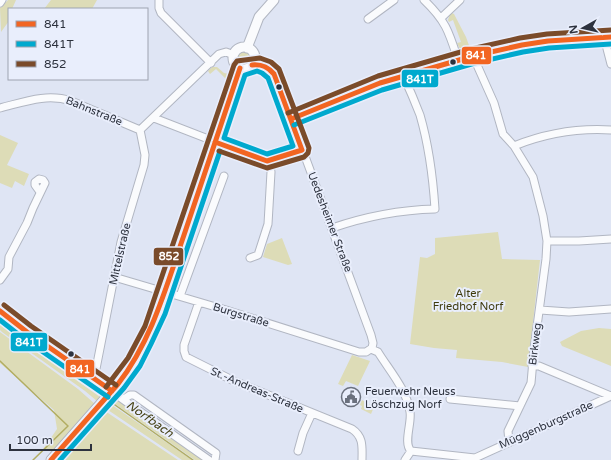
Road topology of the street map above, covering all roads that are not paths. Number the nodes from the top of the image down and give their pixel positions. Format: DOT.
graph roads {
  1 [pos="2,0"];
  2 [pos="159,0"];
  3 [pos="274,0"];
  4 [pos="394,0"];
  5 [pos="424,0"];
  6 [pos="460,0"];
  7 [pos="0,3"];
  8 [pos="441,18"];
  9 [pos="368,19"];
  10 [pos="608,37"];
  11 [pos="247,48"];
  12 [pos="234,55"];
  13 [pos="473,56"];
  14 [pos="458,60"];
  15 [pos="253,61"];
  16 [pos="211,63"];
  17 [pos="611,64"];
  18 [pos="240,68"];
  19 [pos="403,75"];
  20 [pos="0,108"];
  21 [pos="154,118"];
  22 [pos="291,119"];
  23 [pos="140,130"];
  24 [pos="611,130"];
  25 [pos="215,142"];
  26 [pos="514,146"];
  27 [pos="302,150"];
  28 [pos="269,161"];
  29 [pos="224,176"];
  30 [pos="40,192"];
  31 [pos="332,228"];
  32 [pos="611,239"];
  33 [pos="547,241"];
  34 [pos="250,258"];
  35 [pos="114,277"];
  36 [pos="0,280"];
  37 [pos="165,292"];
  38 [pos="180,296"];
  39 [pos="199,302"];
  40 [pos="611,309"];
  41 [pos="540,310"];
  42 [pos="0,311"];
  43 [pos="370,350"];
  44 [pos="532,366"];
  45 [pos="94,379"];
  46 [pos="107,396"];
  47 [pos="611,396"];
  48 [pos="124,399"];
  49 [pos="450,399"];
  50 [pos="520,406"];
  51 [pos="312,413"];
  52 [pos="509,442"];
  53 [pos="298,451"];
  54 [pos="411,452"];
  55 [pos="51,460"];
  56 [pos="209,460"];
  57 [pos="215,460"];
  58 [pos="362,460"];
  59 [pos="405,460"];
  1 -- 7 [label="street"];
  2 -- 16 [label="street"];
  3 -- 11 [label="main road"];
  4 -- 9 [label="street"];
  5 -- 8 [label="street"];
  6 -- 8 [label="street"];
  8 -- 14 [label="street"];
  10 -- 13 [label="street"];
  10 -- 17 [label="street"];
  11 -- 12 [label="main road"];
  11 -- 15 [label="main road"];
  12 -- 16 [label="street"];
  12 -- 18 [label="main road"];
  13 -- 14 [label="street"];
  13 -- 26 [label="street, Birkweg"];
  14 -- 19 [label="street"];
  15 -- 18 [label="main road"];
  15 -- 22 [label="street, Uedesheimer Straße"];
  16 -- 21 [label="street"];
  18 -- 25 [label="main road"];
  19 -- 22 [label="street"];
  19 -- 31 [label="street"];
  20 -- 23 [label="street, Bahnstraße"];
  21 -- 23 [label="street"];
  21 -- 25 [label="street"];
  22 -- 27 [label="street, Uedesheimer Straße"];
  23 -- 35 [label="street, Mittelstraße"];
  24 -- 26 [label="street"];
  25 -- 28 [label="street"];
  25 -- 37 [label="main road"];
  26 -- 33 [label="street, Birkweg"];
  27 -- 28 [label="street"];
  27 -- 31 [label="street, Uedesheimer Straße"];
  28 -- 34 [label="street"];
  29 -- 38 [label="street"];
  30 -- 36 [label="street"];
  31 -- 43 [label="street, Uedesheimer Straße"];
  32 -- 33 [label="street"];
  33 -- 41 [label="street, Birkweg"];
  35 -- 37 [label="street, Burgstraße"];
  35 -- 45 [label="street, Mittelstraße"];
  37 -- 38 [label="street, Burgstraße"];
  37 -- 46 [label="main road"];
  38 -- 39 [label="street, Burgstraße"];
  39 -- 43 [label="street, Burgstraße"];
  39 -- 51 [label="street, St.-Andreas-Straße"];
  40 -- 41 [label="street"];
  41 -- 44 [label="street, Birkweg"];
  42 -- 45 [label="street"];
  43 -- 54 [label="street"];
  44 -- 47 [label="street"];
  44 -- 50 [label="street, Birkweg"];
  45 -- 46 [label="street"];
  46 -- 48 [label="street"];
  46 -- 55 [label="main road"];
  47 -- 52 [label="street, Müggenburgstraße"];
  48 -- 56 [label="street"];
  48 -- 57 [label="street"];
  49 -- 50 [label="street"];
  50 -- 52 [label="street, Birkweg"];
  51 -- 53 [label="street"];
  51 -- 58 [label="street, St.-Andreas-Straße"];
  52 -- 54 [label="street, Müggenburgstraße"];
  54 -- 59 [label="street"];
}
